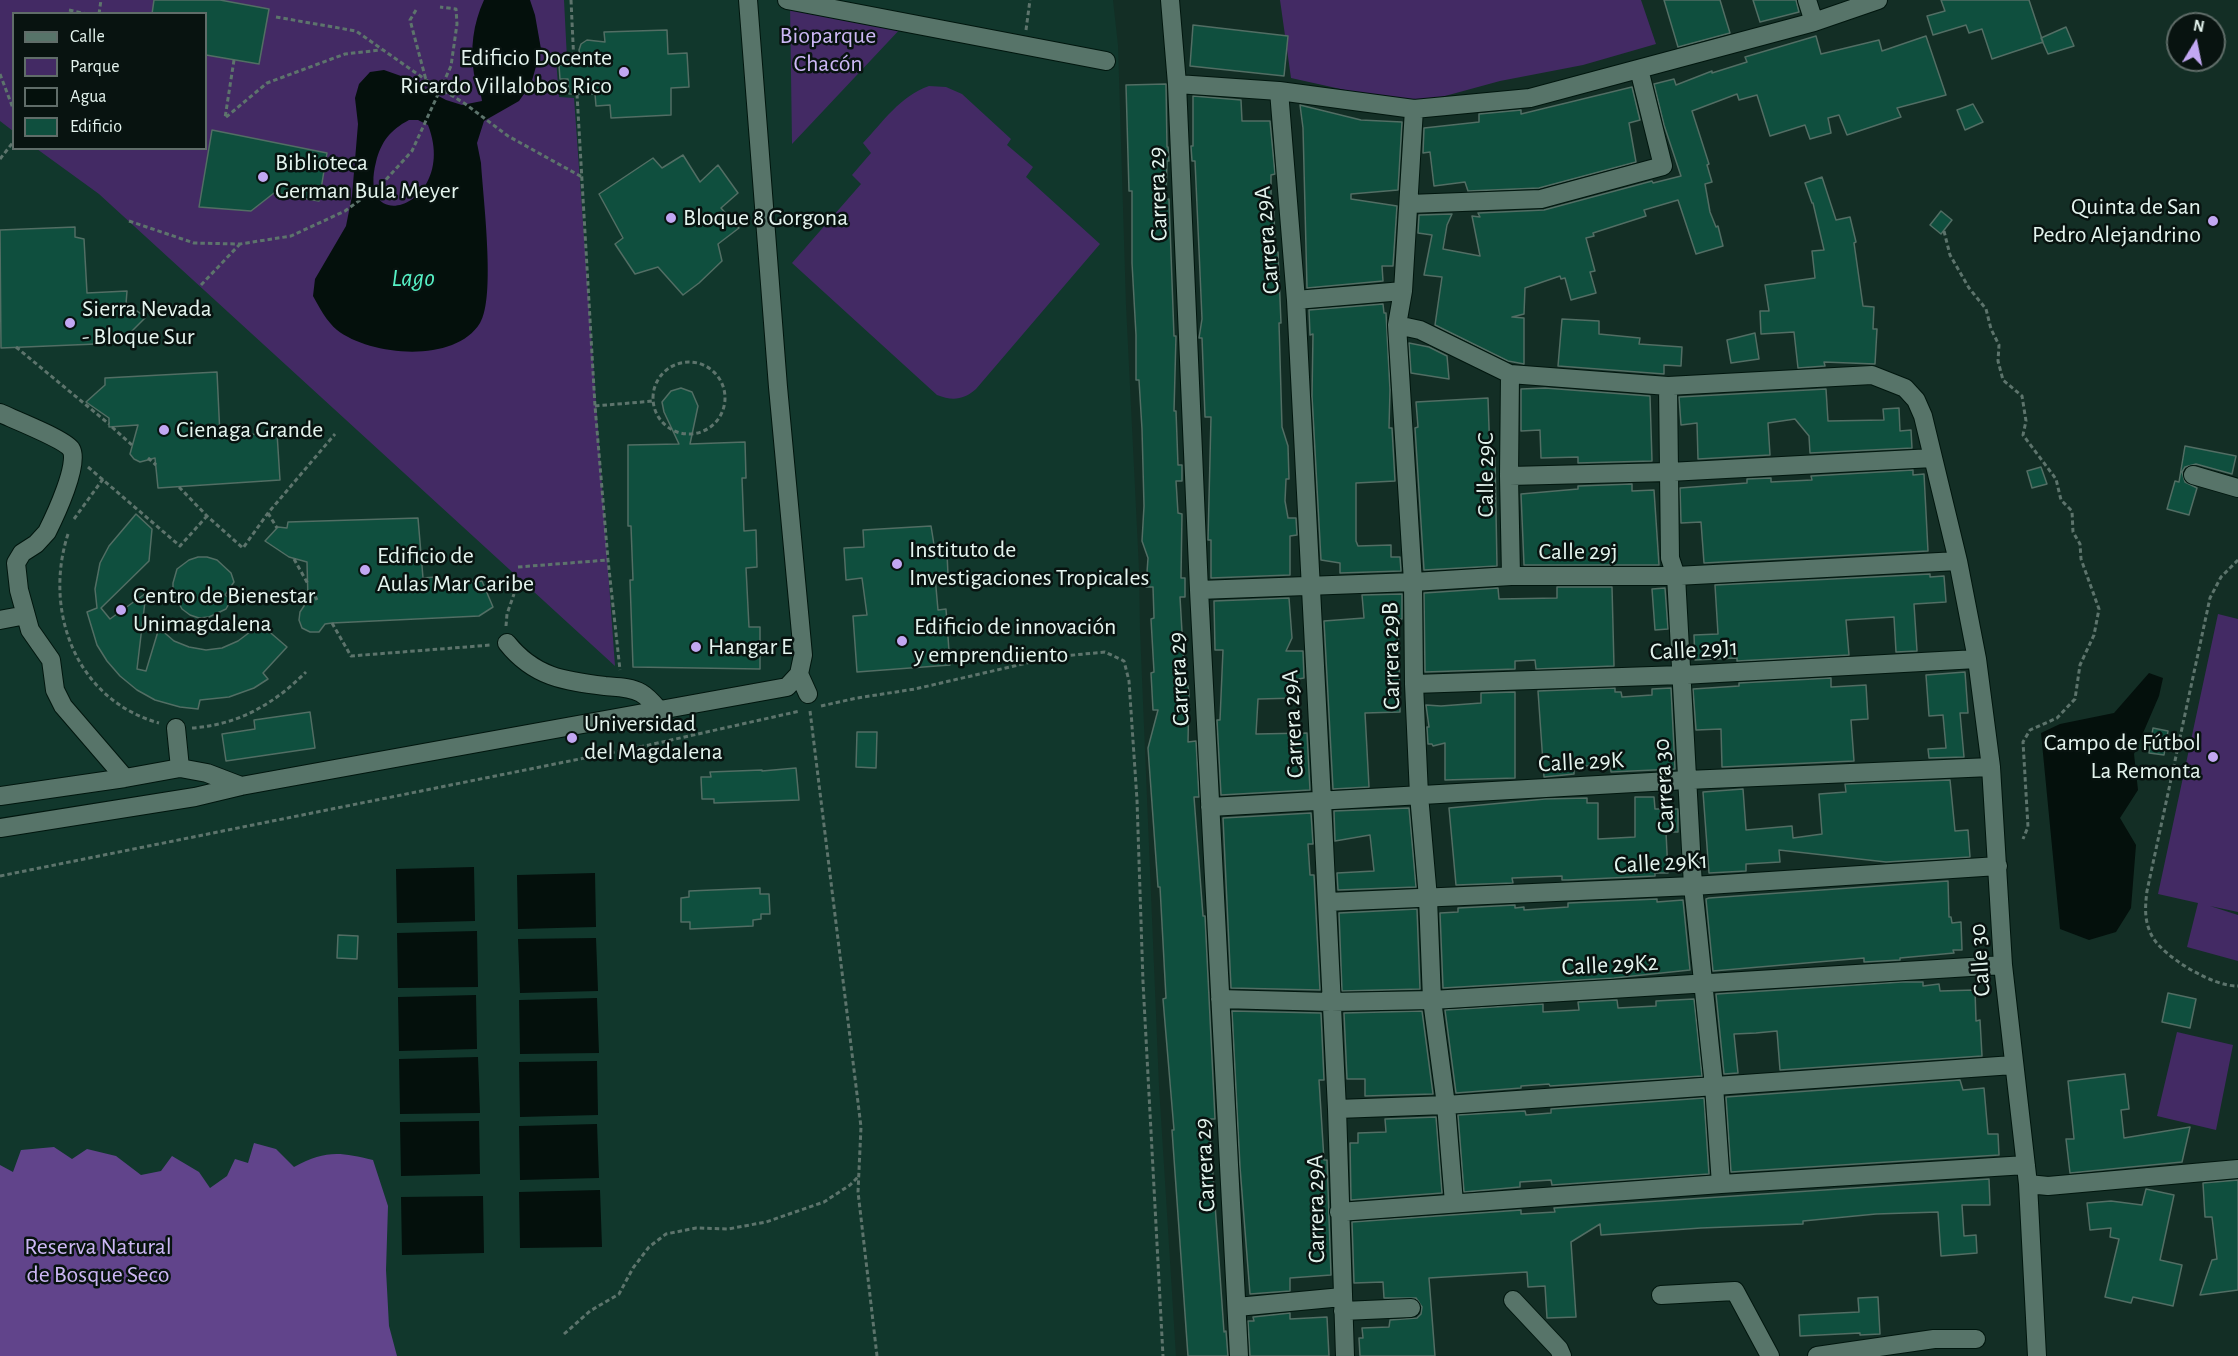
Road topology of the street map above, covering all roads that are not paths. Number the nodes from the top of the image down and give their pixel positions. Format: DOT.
graph roads {
  1 [pos="748,0"];
  2 [pos="787,0"];
  3 [pos="1170,0"];
  4 [pos="1807,0"];
  5 [pos="1878,0"];
  6 [pos="1814,22"];
  7 [pos="1106,61"];
  8 [pos="1639,69"];
  9 [pos="1177,84"];
  10 [pos="1279,91"];
  11 [pos="1414,109"];
  12 [pos="1409,204"];
  13 [pos="1403,291"];
  14 [pos="1296,300"];
  15 [pos="1397,326"];
  16 [pos="1510,374"];
  17 [pos="1668,386"];
  18 [pos="0,413"];
  19 [pos="1933,458"];
  20 [pos="1669,472"];
  21 [pos="2193,475"];
  22 [pos="1509,476"];
  23 [pos="2238,488"];
  24 [pos="1958,561"];
  25 [pos="1511,576"];
  26 [pos="1676,576"];
  27 [pos="1413,582"];
  28 [pos="1309,586"];
  29 [pos="1199,590"];
  30 [pos="26,615"];
  31 [pos="0,620"];
  32 [pos="507,644"];
  33 [pos="1977,659"];
  34 [pos="799,674"];
  35 [pos="1682,675"];
  36 [pos="1414,684"];
  37 [pos="809,701"];
  38 [pos="658,709"];
  39 [pos="176,728"];
  40 [pos="1991,767"];
  41 [pos="180,768"];
  42 [pos="125,778"];
  43 [pos="1687,780"];
  44 [pos="241,786"];
  45 [pos="1419,795"];
  46 [pos="0,796"];
  47 [pos="1322,801"];
  48 [pos="1210,807"];
  49 [pos="0,828"];
  50 [pos="1998,867"];
  51 [pos="1693,886"];
  52 [pos="1428,898"];
  53 [pos="1327,902"];
  54 [pos="2003,966"];
  55 [pos="1704,984"];
  56 [pos="1221,999"];
  57 [pos="1432,1000"];
  58 [pos="1331,1002"];
  59 [pos="2013,1065"];
  60 [pos="1714,1086"];
  61 [pos="1446,1105"];
  62 [pos="1337,1109"];
  63 [pos="2026,1165"];
  64 [pos="2238,1169"];
  65 [pos="1721,1184"];
  66 [pos="2028,1184"];
  67 [pos="1454,1203"];
  68 [pos="1340,1212"];
  69 [pos="1661,1295"];
  70 [pos="1513,1300"];
  71 [pos="1342,1304"];
  72 [pos="1237,1307"];
  73 [pos="1411,1308"];
  74 [pos="1976,1339"];
  75 [pos="1892,1345"];
  76 [pos="1239,1356"];
  77 [pos="1344,1356"];
  78 [pos="1562,1356"];
  79 [pos="1770,1356"];
  80 [pos="1817,1356"];
  81 [pos="1877,1356"];
  82 [pos="2037,1356"];
  1 -- 34 [label="street"];
  2 -- 7 [label="street"];
  3 -- 9 [label="street, Carrera 29"];
  4 -- 6 [label="street"];
  5 -- 6 [label="street"];
  6 -- 8 [label="street"];
  8 -- 11 [label="street"];
  8 -- 12 [label="street"];
  9 -- 10 [label="street"];
  9 -- 29 [label="street, Carrera 29"];
  10 -- 11 [label="street"];
  10 -- 14 [label="street, Carrera 29A"];
  11 -- 12 [label="street, Carrera 29B"];
  12 -- 13 [label="street, Carrera 29B"];
  13 -- 14 [label="street"];
  13 -- 15 [label="street, Carrera 29B"];
  14 -- 28 [label="street, Carrera 29A"];
  15 -- 16 [label="street"];
  15 -- 27 [label="street, Carrera 29B"];
  16 -- 17 [label="street, Calle 30"];
  16 -- 22 [label="street, Calle 29C"];
  17 -- 19 [label="street, Calle 30"];
  17 -- 20 [label="street, Carrera 30"];
  18 -- 30 [label="street"];
  19 -- 20 [label="street"];
  19 -- 24 [label="street, Calle 30"];
  20 -- 22 [label="street"];
  20 -- 26 [label="street, Carrera 30"];
  21 -- 23 [label="street"];
  22 -- 25 [label="street, Calle 29C"];
  24 -- 26 [label="street, Calle 29j"];
  24 -- 33 [label="street, Calle 30"];
  25 -- 26 [label="street, Calle 29j"];
  25 -- 27 [label="street, Calle 29j"];
  26 -- 35 [label="street, Carrera 30"];
  27 -- 28 [label="street, Calle 29j"];
  27 -- 36 [label="street, Carrera 29B"];
  28 -- 29 [label="street, Calle 29j"];
  28 -- 47 [label="street, Carrera 29A"];
  29 -- 48 [label="street, Carrera 29"];
  30 -- 31 [label="street"];
  30 -- 42 [label="street"];
  32 -- 38 [label="street"];
  33 -- 35 [label="street, Calle 29J1"];
  33 -- 40 [label="street, Calle 30"];
  34 -- 37 [label="street"];
  34 -- 38 [label="street"];
  35 -- 36 [label="street, Calle 29J1"];
  35 -- 43 [label="street, Carrera 30"];
  36 -- 45 [label="street, Carrera 29B"];
  38 -- 44 [label="street"];
  39 -- 41 [label="street"];
  40 -- 43 [label="street, Calle 29K"];
  40 -- 50 [label="street, Calle 30"];
  41 -- 42 [label="street"];
  41 -- 44 [label="street"];
  42 -- 46 [label="street"];
  43 -- 45 [label="street, Calle 29K"];
  43 -- 51 [label="street, Carrera 30"];
  44 -- 49 [label="street"];
  45 -- 47 [label="street, Calle 29K"];
  45 -- 52 [label="street, Carrera 29B"];
  47 -- 48 [label="street, Calle 29K"];
  47 -- 53 [label="street, Carrera 29A"];
  48 -- 56 [label="street, Carrera 29"];
  50 -- 51 [label="street, Calle 29K1"];
  50 -- 54 [label="street, Calle 30"];
  51 -- 52 [label="street, Calle 29K1"];
  51 -- 55 [label="street, Carrera 30"];
  52 -- 53 [label="street, Calle 29K1"];
  52 -- 57 [label="street, Carrera 29B"];
  53 -- 58 [label="street, Carrera 29A"];
  54 -- 55 [label="street, Calle 29K2"];
  54 -- 59 [label="street, Calle 30"];
  55 -- 57 [label="street, Calle 29K2"];
  55 -- 60 [label="street, Carrera 30"];
  56 -- 58 [label="street, Calle 29K2"];
  56 -- 72 [label="street, Carrera 29"];
  57 -- 58 [label="street, Calle 29K2"];
  57 -- 61 [label="street, Carrera 29B"];
  58 -- 62 [label="street, Carrera 29A"];
  59 -- 60 [label="street"];
  59 -- 63 [label="street, Calle 30"];
  60 -- 61 [label="street"];
  60 -- 65 [label="street, Carrera 30"];
  61 -- 62 [label="street"];
  61 -- 67 [label="street, Carrera 29B"];
  62 -- 68 [label="street, Carrera 29A"];
  63 -- 65 [label="street"];
  63 -- 66 [label="street, Calle 30"];
  64 -- 66 [label="street"];
  65 -- 67 [label="street"];
  66 -- 82 [label="street, Calle 30"];
  67 -- 68 [label="street"];
  68 -- 71 [label="street, Carrera 29A"];
  69 -- 79 [label="street"];
  70 -- 78 [label="street"];
  71 -- 72 [label="street"];
  71 -- 73 [label="street"];
  71 -- 77 [label="street, Carrera 29A"];
  72 -- 76 [label="street, Carrera 29"];
  74 -- 75 [label="street"];
  75 -- 80 [label="street"];
  75 -- 81 [label="street"];
}
